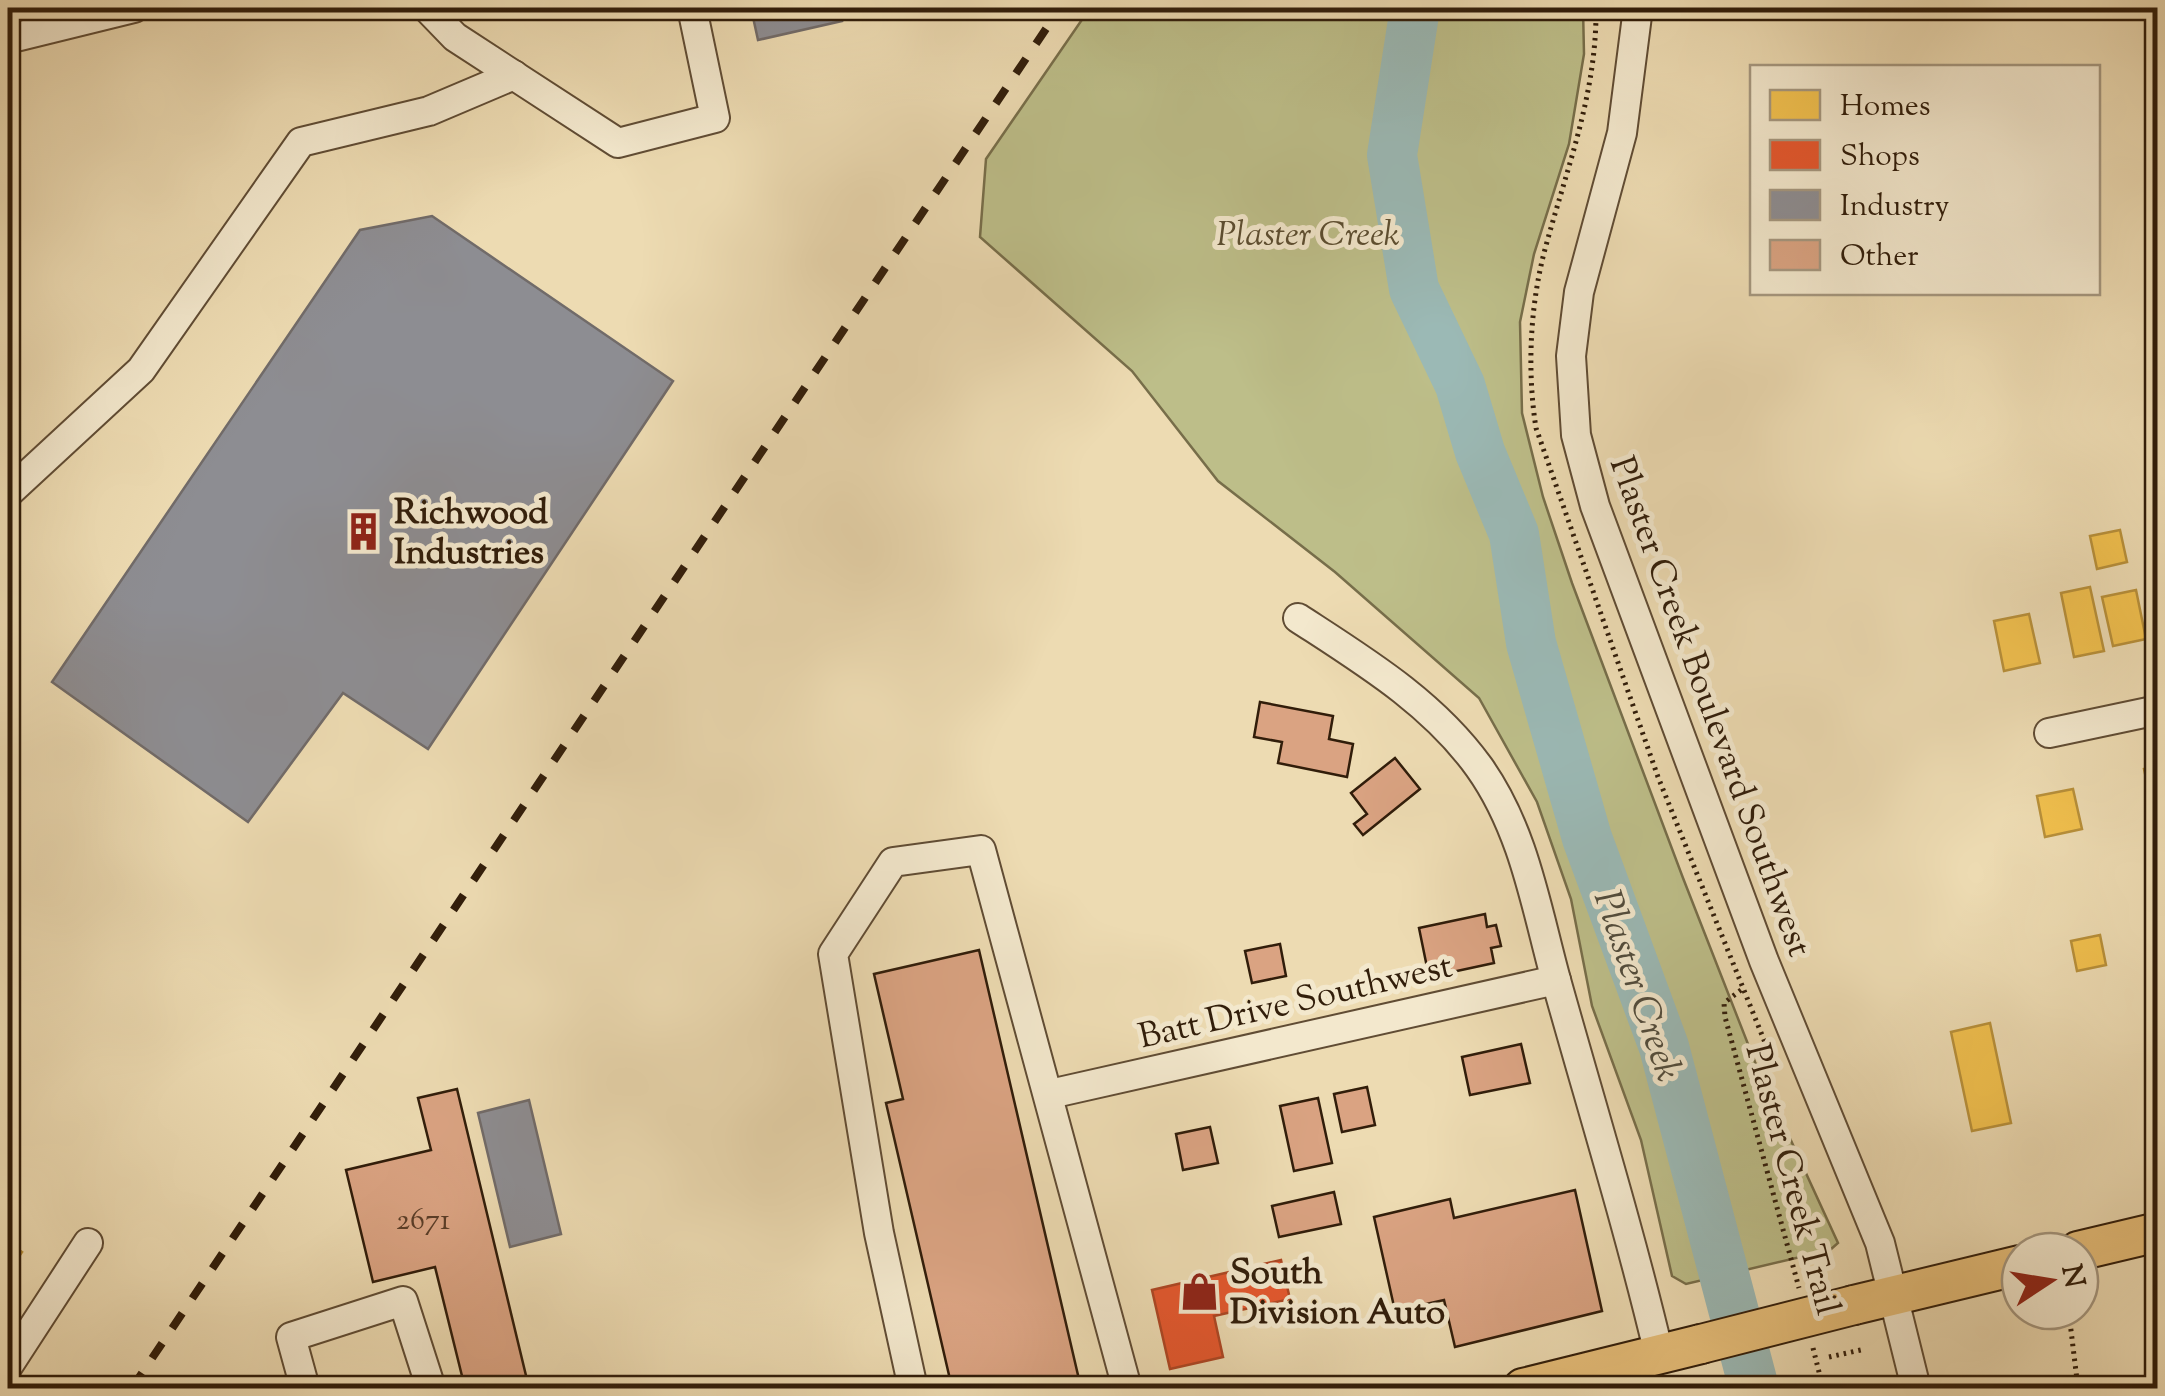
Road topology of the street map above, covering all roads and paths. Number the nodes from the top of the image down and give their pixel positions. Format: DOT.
graph roads {
  1 [pos="134,8"];
  2 [pos="427,8"];
  3 [pos="692,8"];
  4 [pos="1638,8"];
  5 [pos="8,39"];
  6 [pos="514,75"];
  7 [pos="8,493"];
  8 [pos="1298,618"];
  9 [pos="2158,710"];
  10 [pos="2049,732"];
  11 [pos="1556,980"];
  12 [pos="1741,990"];
  13 [pos="1050,1094"];
  14 [pos="2158,1232"];
  15 [pos="88,1244"];
  16 [pos="2100,1246"];
  17 [pos="2000,1270"];
  18 [pos="1896,1295"];
  19 [pos="1801,1296"];
  20 [pos="2071,1331"];
  21 [pos="1813,1346"];
  22 [pos="1865,1348"];
  23 [pos="1659,1354"];
  24 [pos="1830,1358"];
  25 [pos="8,1366"];
  26 [pos="304,1388"];
  27 [pos="432,1388"];
  28 [pos="913,1388"];
  29 [pos="1127,1388"];
  30 [pos="1522,1388"];
  31 [pos="1823,1388"];
  32 [pos="1916,1388"];
  33 [pos="2078,1388"];
  1 -- 5 [label="street"];
  2 -- 6 [label="street"];
  3 -- 6 [label="street"];
  4 -- 18 [label="street, Plaster Creek Boulevard Southwest"];
  6 -- 7 [label="street"];
  8 -- 11 [label="street"];
  9 -- 10 [label="street"];
  11 -- 13 [label="street, Batt Drive Southwest"];
  11 -- 23 [label="street"];
  12 -- 19 [label="path, Plaster Creek Trail"];
  13 -- 28 [label="street"];
  13 -- 29 [label="street"];
  14 -- 16 [label="main road"];
  15 -- 25 [label="street"];
  17 -- 18 [label="main road"];
  18 -- 23 [label="main road, bridge"];
  18 -- 32 [label="street, Plaster Creek Boulevard Southwest"];
  20 -- 33 [label="path"];
  21 -- 31 [label="path, Plaster Creek Trail"];
  22 -- 24 [label="path"];
  23 -- 30 [label="main road"];
  26 -- 27 [label="street"];
}
